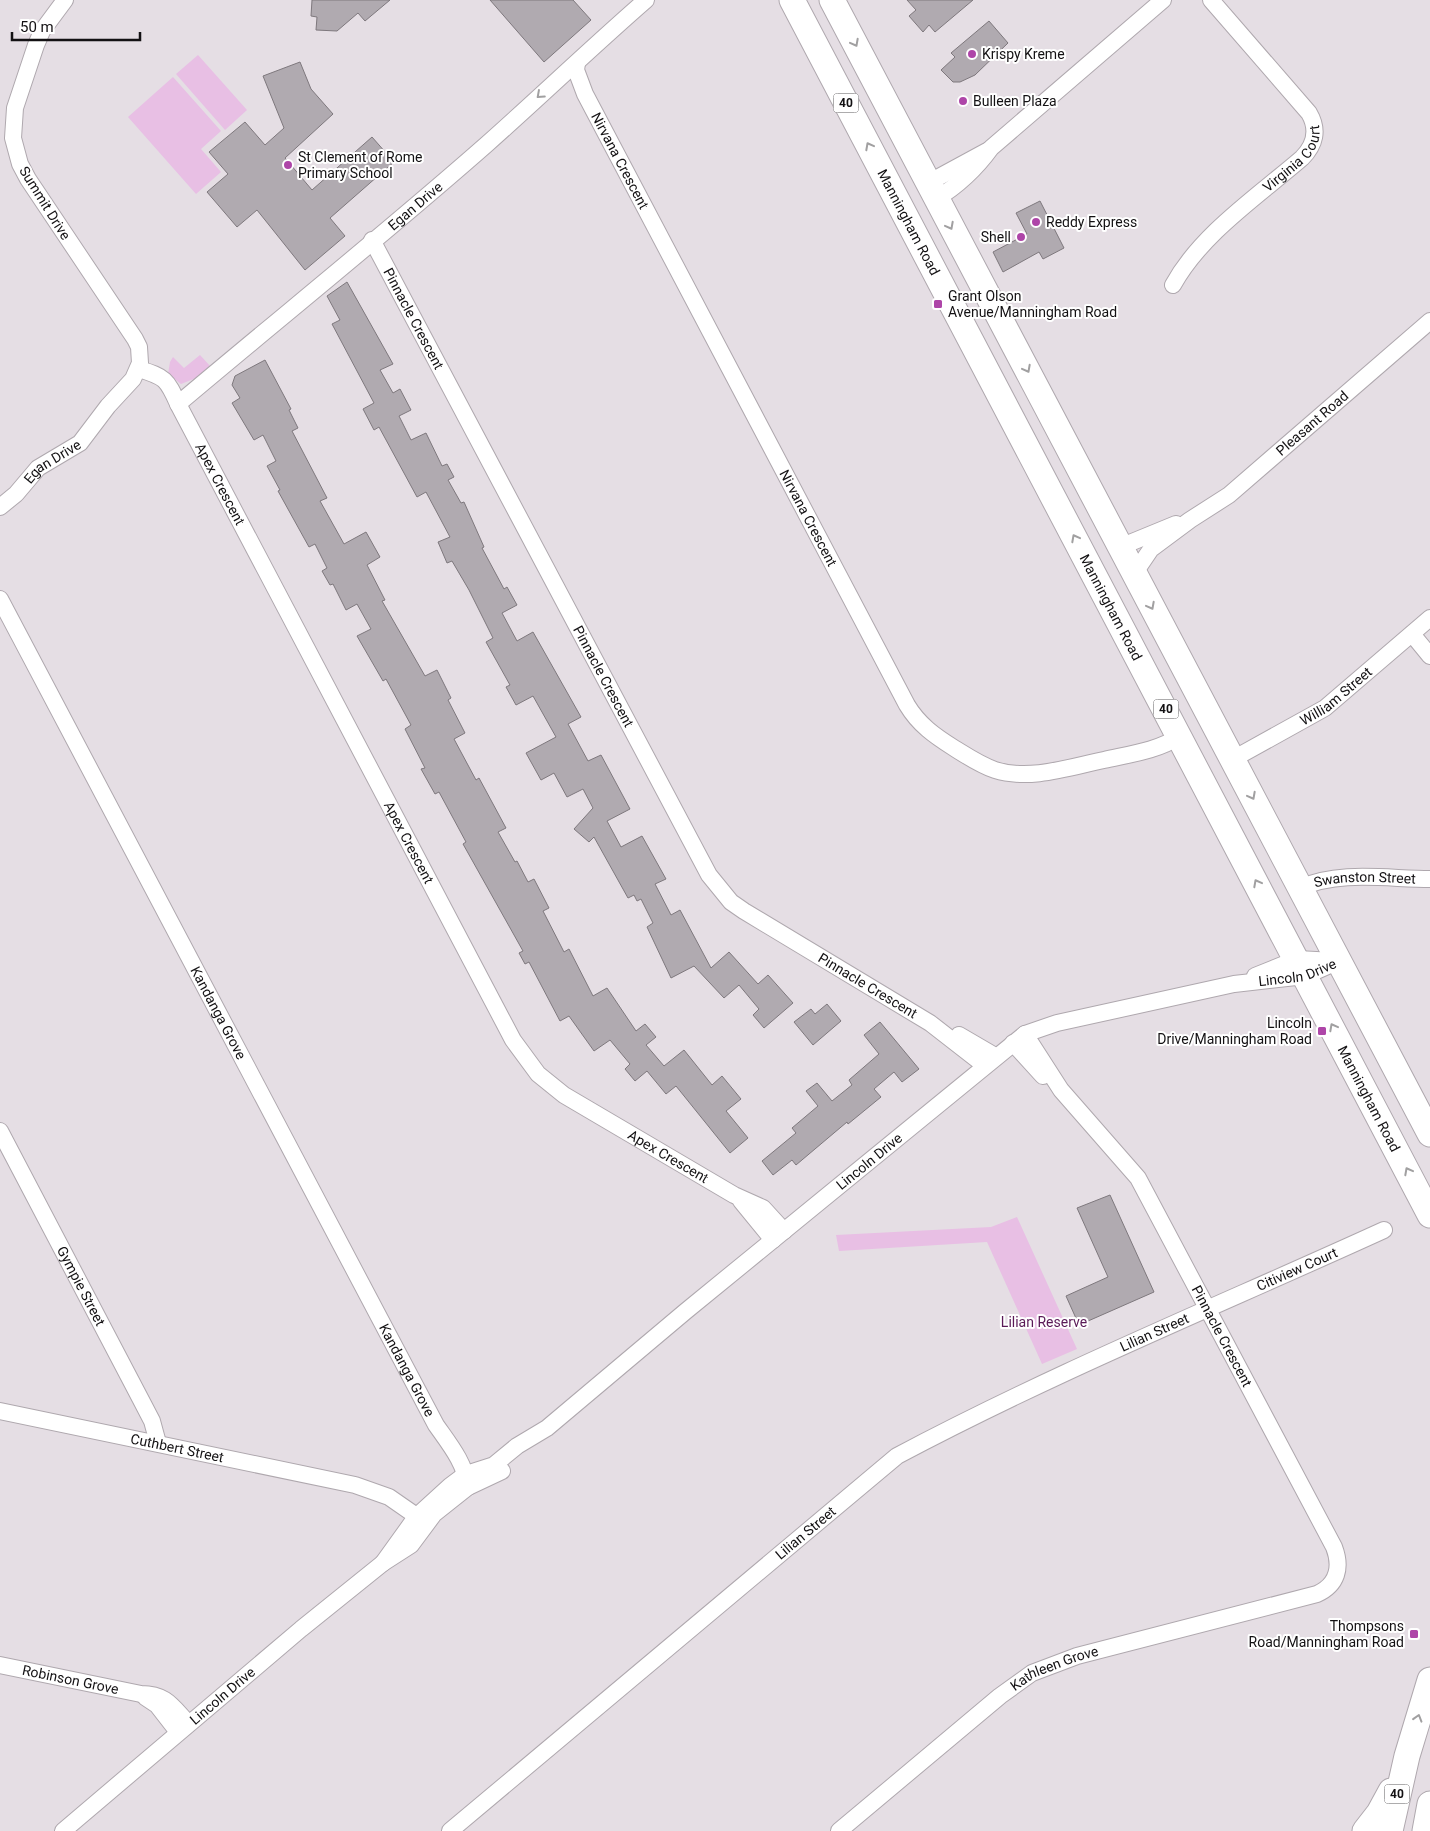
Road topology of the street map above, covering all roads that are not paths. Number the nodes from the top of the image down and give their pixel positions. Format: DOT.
graph roads {
  1 [pos="65,0"];
  2 [pos="646,0"];
  3 [pos="792,0"];
  4 [pos="832,0"];
  5 [pos="1163,0"];
  6 [pos="1211,0"];
  7 [pos="577,63"];
  8 [pos="932,191"];
  9 [pos="900,205"];
  10 [pos="372,240"];
  11 [pos="1173,285"];
  12 [pos="1430,321"];
  13 [pos="139,369"];
  14 [pos="178,404"];
  15 [pos="0,507"];
  16 [pos="1190,520"];
  17 [pos="1120,547"];
  18 [pos="1134,574"];
  19 [pos="0,599"];
  20 [pos="1430,618"];
  21 [pos="1412,634"];
  22 [pos="1430,656"];
  23 [pos="1160,696"];
  24 [pos="1180,736"];
  25 [pos="1232,759"];
  26 [pos="1430,879"];
  27 [pos="1300,888"];
  28 [pos="1339,962"];
  29 [pos="1301,968"];
  30 [pos="1019,1038"];
  31 [pos="990,1061"];
  32 [pos="1430,1134"];
  33 [pos="1,1137"];
  34 [pos="1430,1215"];
  35 [pos="1384,1230"];
  36 [pos="779,1235"];
  37 [pos="1209,1310"];
  38 [pos="0,1411"];
  39 [pos="158,1443"];
  40 [pos="465,1480"];
  41 [pos="421,1517"];
  42 [pos="1317,1594"];
  43 [pos="0,1665"];
  44 [pos="1430,1680"];
  45 [pos="183,1727"];
  46 [pos="1406,1756"];
  47 [pos="1430,1804"];
  48 [pos="63,1831"];
  49 [pos="450,1831"];
  50 [pos="839,1831"];
  51 [pos="1365,1831"];
  52 [pos="1390,1831"];
  53 [pos="1425,1831"];
  1 -- 13 [label="street, Summit Drive"];
  2 -- 7 [label="street, Egan Drive"];
  9 -- 3 [label="main road, Manningham Road / 40, one-way"];
  4 -- 8 [label="main road, 40, one-way"];
  5 -- 8 [label="street"];
  6 -- 11 [label="street, Virginia Court"];
  7 -- 10 [label="street, Egan Drive, one-way"];
  7 -- 24 [label="street, Nirvana Crescent"];
  8 -- 9 [label="main road"];
  8 -- 17 [label="main road, 40, one-way"];
  23 -- 9 [label="main road, Manningham Road / 40, one-way"];
  10 -- 14 [label="street, Egan Drive"];
  10 -- 31 [label="street, Pinnacle Crescent"];
  12 -- 16 [label="street, Pleasant Road"];
  13 -- 14 [label="street"];
  13 -- 15 [label="street, Egan Drive"];
  14 -- 36 [label="street, Apex Crescent"];
  16 -- 17 [label="street, Pleasant Road"];
  16 -- 18 [label="street, Pleasant Road"];
  17 -- 18 [label="main road, 40"];
  17 -- 23 [label="main road"];
  18 -- 25 [label="main road, 40, one-way"];
  19 -- 40 [label="street, Kandanga Grove"];
  20 -- 21 [label="street, William Street"];
  21 -- 22 [label="street"];
  21 -- 25 [label="street, William Street"];
  23 -- 24 [label="main road, Manningham Road / 40"];
  29 -- 24 [label="main road, Manningham Road / 40, one-way"];
  25 -- 27 [label="main road, 40, one-way"];
  26 -- 27 [label="street, Swanston Street"];
  27 -- 28 [label="main road, 40"];
  28 -- 29 [label="street, Lincoln Drive"];
  28 -- 32 [label="main road, 40"];
  29 -- 30 [label="street, Lincoln Drive"];
  34 -- 29 [label="main road, Manningham Road / 40, one-way"];
  30 -- 31 [label="street, Lincoln Drive"];
  30 -- 37 [label="street, Pinnacle Crescent"];
  31 -- 36 [label="street, Lincoln Drive"];
  33 -- 39 [label="street, Gympie Street"];
  35 -- 37 [label="street, Citiview Court"];
  36 -- 40 [label="street, Lincoln Drive"];
  37 -- 42 [label="street, Pinnacle Crescent"];
  37 -- 49 [label="street, Lilian Street"];
  38 -- 39 [label="street, Cuthbert Street"];
  39 -- 41 [label="street, Cuthbert Street"];
  40 -- 41 [label="street, Lincoln Drive"];
  41 -- 45 [label="street, Lincoln Drive"];
  42 -- 50 [label="street, Kathleen Grove"];
  43 -- 45 [label="street, Robinson Grove"];
  46 -- 44 [label="main road, 40, one-way"];
  45 -- 48 [label="street, Lincoln Drive"];
  46 -- 51 [label="main road"];
  46 -- 52 [label="main road, 40"];
  47 -- 53 [label="main road, 40"];
}
